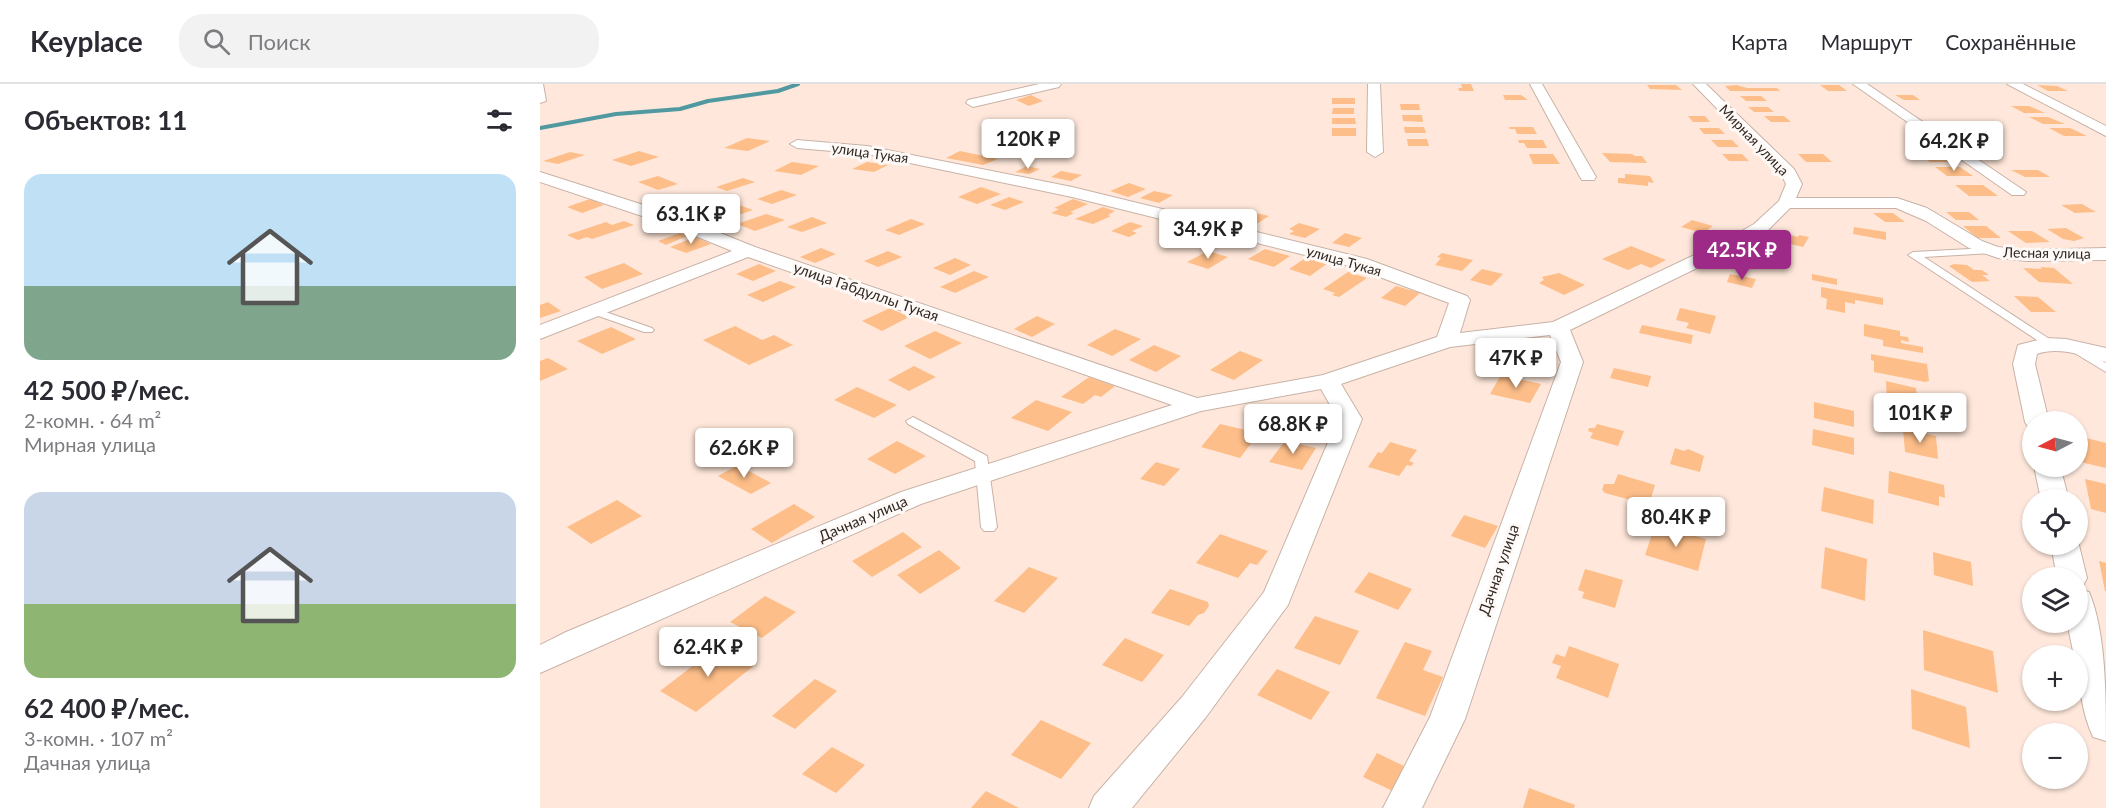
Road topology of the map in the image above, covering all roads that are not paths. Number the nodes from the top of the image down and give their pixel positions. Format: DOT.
graph roads {
  1 [pos="540,84"];
  2 [pos="1055,84"];
  3 [pos="1374,84"];
  4 [pos="1536,84"];
  5 [pos="1699,84"];
  6 [pos="1859,84"];
  7 [pos="2013,84"];
  8 [pos="540,101"];
  9 [pos="973,104"];
  10 [pos="2106,132"];
  11 [pos="796,144"];
  12 [pos="1375,152"];
  13 [pos="540,177"];
  14 [pos="1588,177"];
  15 [pos="2018,192"];
  16 [pos="1786,203"];
  17 [pos="748,251"];
  18 [pos="1989,251"];
  19 [pos="2106,254"];
  20 [pos="594,312"];
  21 [pos="1558,328"];
  22 [pos="648,330"];
  23 [pos="540,333"];
  24 [pos="1447,341"];
  25 [pos="2060,345"];
  26 [pos="2106,355"];
  27 [pos="2106,368"];
  28 [pos="1328,381"];
  29 [pos="1196,405"];
  30 [pos="2035,411"];
  31 [pos="913,421"];
  32 [pos="985,474"];
  33 [pos="989,527"];
  34 [pos="2085,633"];
  35 [pos="540,660"];
  36 [pos="2106,726"];
  37 [pos="1108,808"];
  38 [pos="1402,808"];
  1 -- 8 [label="lane"];
  2 -- 9 [label="street"];
  3 -- 12 [label="street"];
  4 -- 14 [label="street"];
  5 -- 16 [label="street, Мирная улица"];
  6 -- 15 [label="street"];
  7 -- 10 [label="street"];
  11 -- 24 [label="street, улица Тукая"];
  13 -- 17 [label="street, улица Габдуллы Тукая"];
  16 -- 18 [label="street"];
  16 -- 21 [label="street, Дачная улица"];
  17 -- 20 [label="street"];
  17 -- 29 [label="street, улица Габдуллы Тукая"];
  18 -- 19 [label="street, Лесная улица"];
  18 -- 25 [label="lane"];
  20 -- 22 [label="lane"];
  20 -- 23 [label="street"];
  21 -- 24 [label="street, Дачная улица"];
  21 -- 38 [label="street, Дачная улица"];
  24 -- 28 [label="street, Дачная улица"];
  25 -- 26 [label="street"];
  25 -- 27 [label="lane"];
  25 -- 30 [label="street"];
  28 -- 29 [label="street, Дачная улица"];
  28 -- 37 [label="street"];
  29 -- 32 [label="street, Дачная улица"];
  31 -- 32 [label="lane"];
  32 -- 33 [label="lane"];
  32 -- 35 [label="street, Дачная улица"];
  34 -- 36 [label="street"];
}
